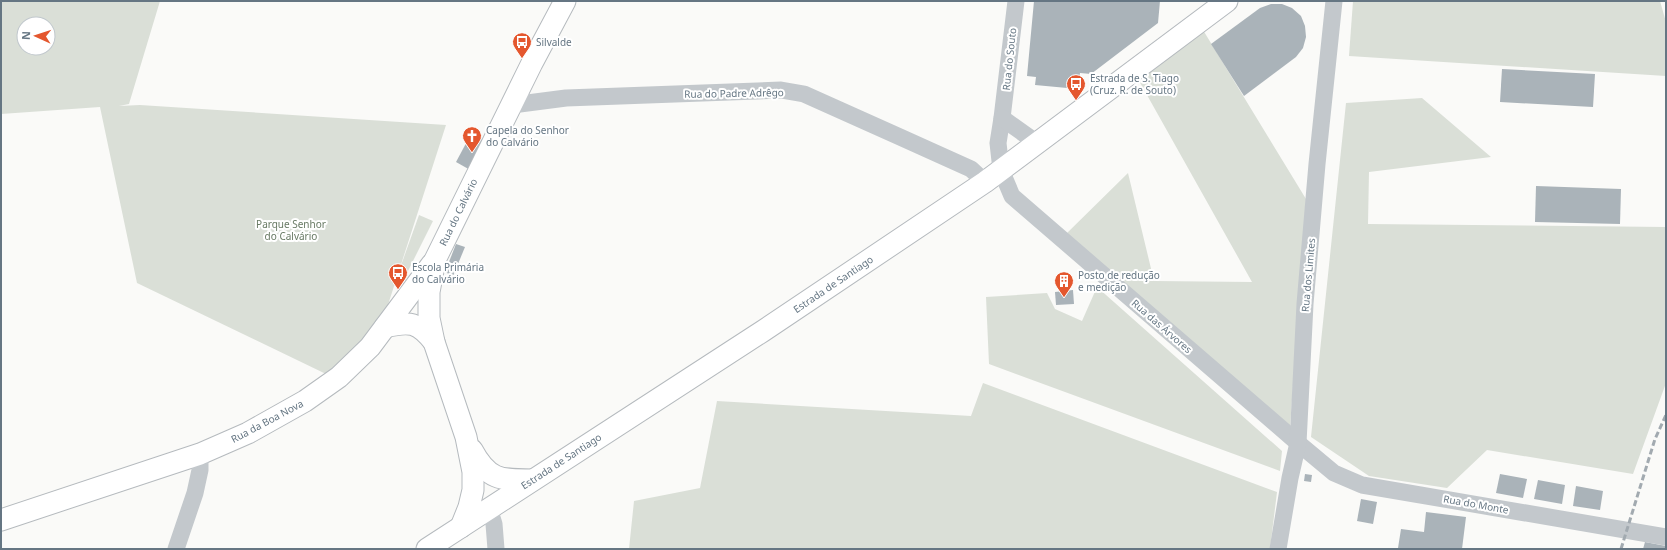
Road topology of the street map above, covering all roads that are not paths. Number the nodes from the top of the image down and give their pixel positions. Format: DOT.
graph roads {
  1 [pos="566,1"];
  2 [pos="1016,1"];
  3 [pos="1227,1"];
  4 [pos="1334,1"];
  5 [pos="512,105"];
  6 [pos="1002,118"];
  7 [pos="1037,143"];
  8 [pos="993,176"];
  9 [pos="435,260"];
  10 [pos="385,327"];
  11 [pos="434,342"];
  12 [pos="1298,443"];
  13 [pos="200,454"];
  14 [pos="482,473"];
  15 [pos="532,480"];
  16 [pos="489,508"];
  17 [pos="1,520"];
  18 [pos="461,527"];
  19 [pos="1666,537"];
  20 [pos="176,549"];
  21 [pos="427,549"];
  22 [pos="496,549"];
  23 [pos="1278,549"];
  1 -- 5 [label="main road, Rua do Calvário"];
  2 -- 6 [label="street, Rua do Souto"];
  3 -- 7 [label="main road, Estrada de Santiago"];
  4 -- 12 [label="street, Rua dos Limites"];
  5 -- 8 [label="street, Rua do Padre Adrêgo"];
  5 -- 9 [label="main road, Rua do Calvário"];
  6 -- 7 [label="street"];
  6 -- 8 [label="street, Rua do Souto"];
  7 -- 8 [label="main road, Estrada de Santiago"];
  8 -- 12 [label="street, Rua das Árvores"];
  8 -- 15 [label="main road, Estrada de Santiago"];
  9 -- 10 [label="main road, Rua da Boa Nova"];
  9 -- 11 [label="main road, Rua do Calvário"];
  10 -- 11 [label="main road"];
  10 -- 13 [label="main road, Rua da Boa Nova"];
  11 -- 14 [label="main road, Rua do Calvário"];
  12 -- 19 [label="street, Rua do Monte"];
  12 -- 23 [label="street, Rua dos Limites"];
  13 -- 17 [label="main road, Rua da Boa Nova"];
  13 -- 20 [label="street"];
  14 -- 15 [label="main road"];
  14 -- 16 [label="main road, Rua do Calvário"];
  14 -- 18 [label="main road"];
  15 -- 16 [label="main road, Estrada de Santiago"];
  16 -- 18 [label="main road, Estrada de Santiago"];
  16 -- 22 [label="street"];
  18 -- 21 [label="main road, Estrada de Santiago"];
}
